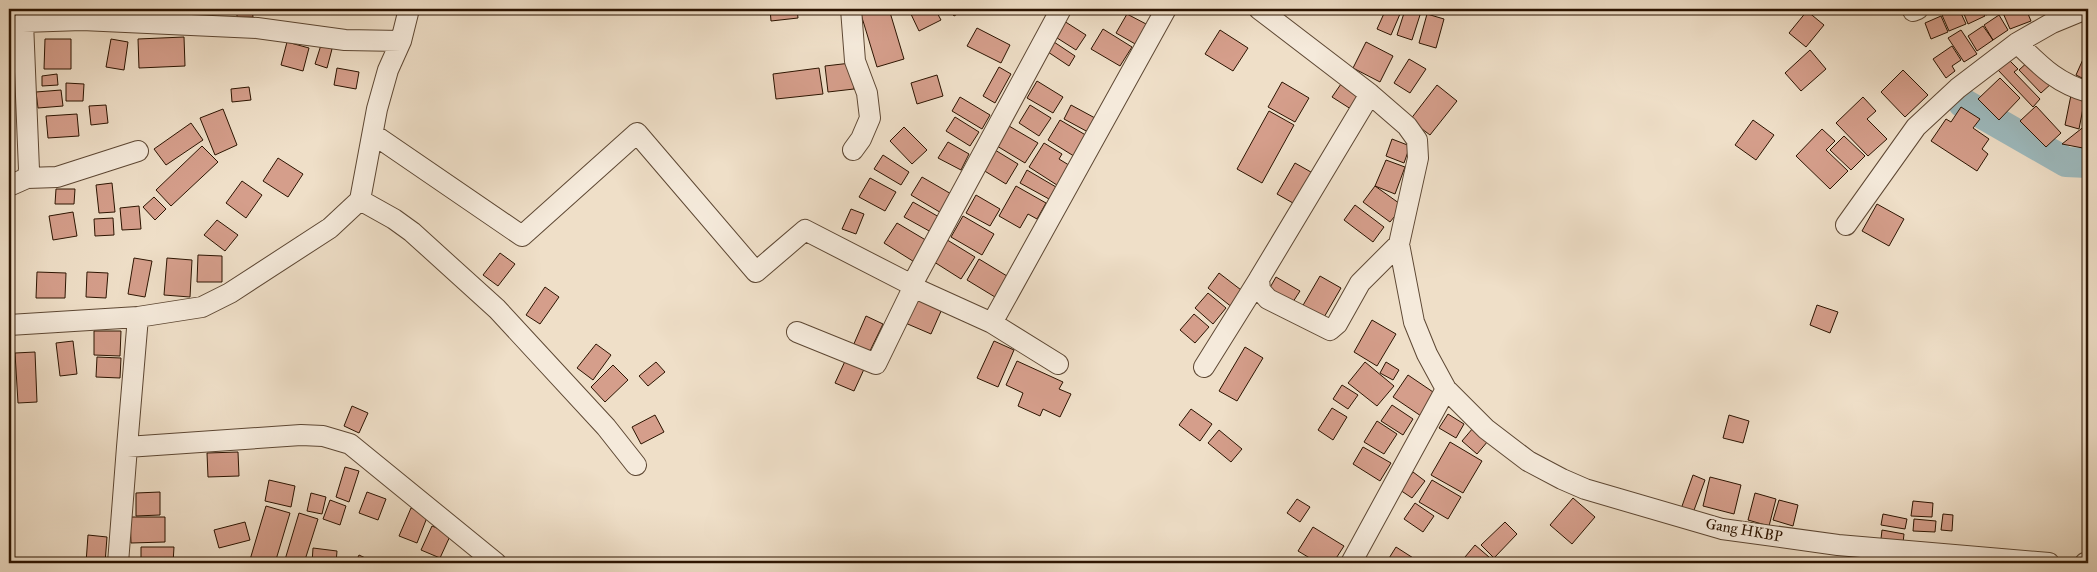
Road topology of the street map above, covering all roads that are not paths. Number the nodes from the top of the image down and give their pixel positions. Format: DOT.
graph roads {
  1 [pos="409,9"];
  2 [pos="851,9"];
  3 [pos="1061,9"];
  4 [pos="1166,9"];
  5 [pos="1259,9"];
  6 [pos="2086,9"];
  7 [pos="83,14"];
  8 [pos="23,16"];
  9 [pos="2049,16"];
  10 [pos="194,17"];
  11 [pos="401,41"];
  12 [pos="2017,43"];
  13 [pos="2088,92"];
  14 [pos="1370,94"];
  15 [pos="373,134"];
  16 [pos="853,150"];
  17 [pos="138,151"];
  18 [pos="27,178"];
  19 [pos="9,186"];
  20 [pos="360,200"];
  21 [pos="1846,225"];
  22 [pos="1399,244"];
  23 [pos="1259,279"];
  24 [pos="914,286"];
  25 [pos="138,317"];
  26 [pos="992,323"];
  27 [pos="9,325"];
  28 [pos="797,332"];
  29 [pos="1058,364"];
  30 [pos="1204,367"];
  31 [pos="1446,389"];
  32 [pos="127,447"];
  33 [pos="636,465"];
  34 [pos="1937,558"];
  35 [pos="118,563"];
  36 [pos="496,563"];
  37 [pos="1351,563"];
  38 [pos="2049,563"];
  1 -- 11 [label="street"];
  2 -- 16 [label="street"];
  3 -- 24 [label="street"];
  4 -- 26 [label="street"];
  5 -- 14 [label="street"];
  6 -- 9 [label="street"];
  7 -- 8 [label="street"];
  7 -- 10 [label="street"];
  8 -- 18 [label="street"];
  9 -- 12 [label="street"];
  10 -- 11 [label="street"];
  11 -- 15 [label="street"];
  12 -- 13 [label="street"];
  12 -- 21 [label="street"];
  14 -- 22 [label="street"];
  14 -- 23 [label="street"];
  15 -- 20 [label="street"];
  15 -- 24 [label="street"];
  17 -- 18 [label="street"];
  18 -- 19 [label="street"];
  20 -- 25 [label="street"];
  20 -- 33 [label="street"];
  22 -- 23 [label="street"];
  22 -- 31 [label="street, Gang HKBP"];
  23 -- 30 [label="street"];
  24 -- 26 [label="street"];
  24 -- 28 [label="street"];
  25 -- 27 [label="street"];
  25 -- 32 [label="street"];
  26 -- 29 [label="street"];
  31 -- 34 [label="street, Gang HKBP"];
  31 -- 37 [label="street"];
  32 -- 35 [label="street"];
  32 -- 36 [label="street"];
  34 -- 38 [label="street, Gang HKBP"];
}
